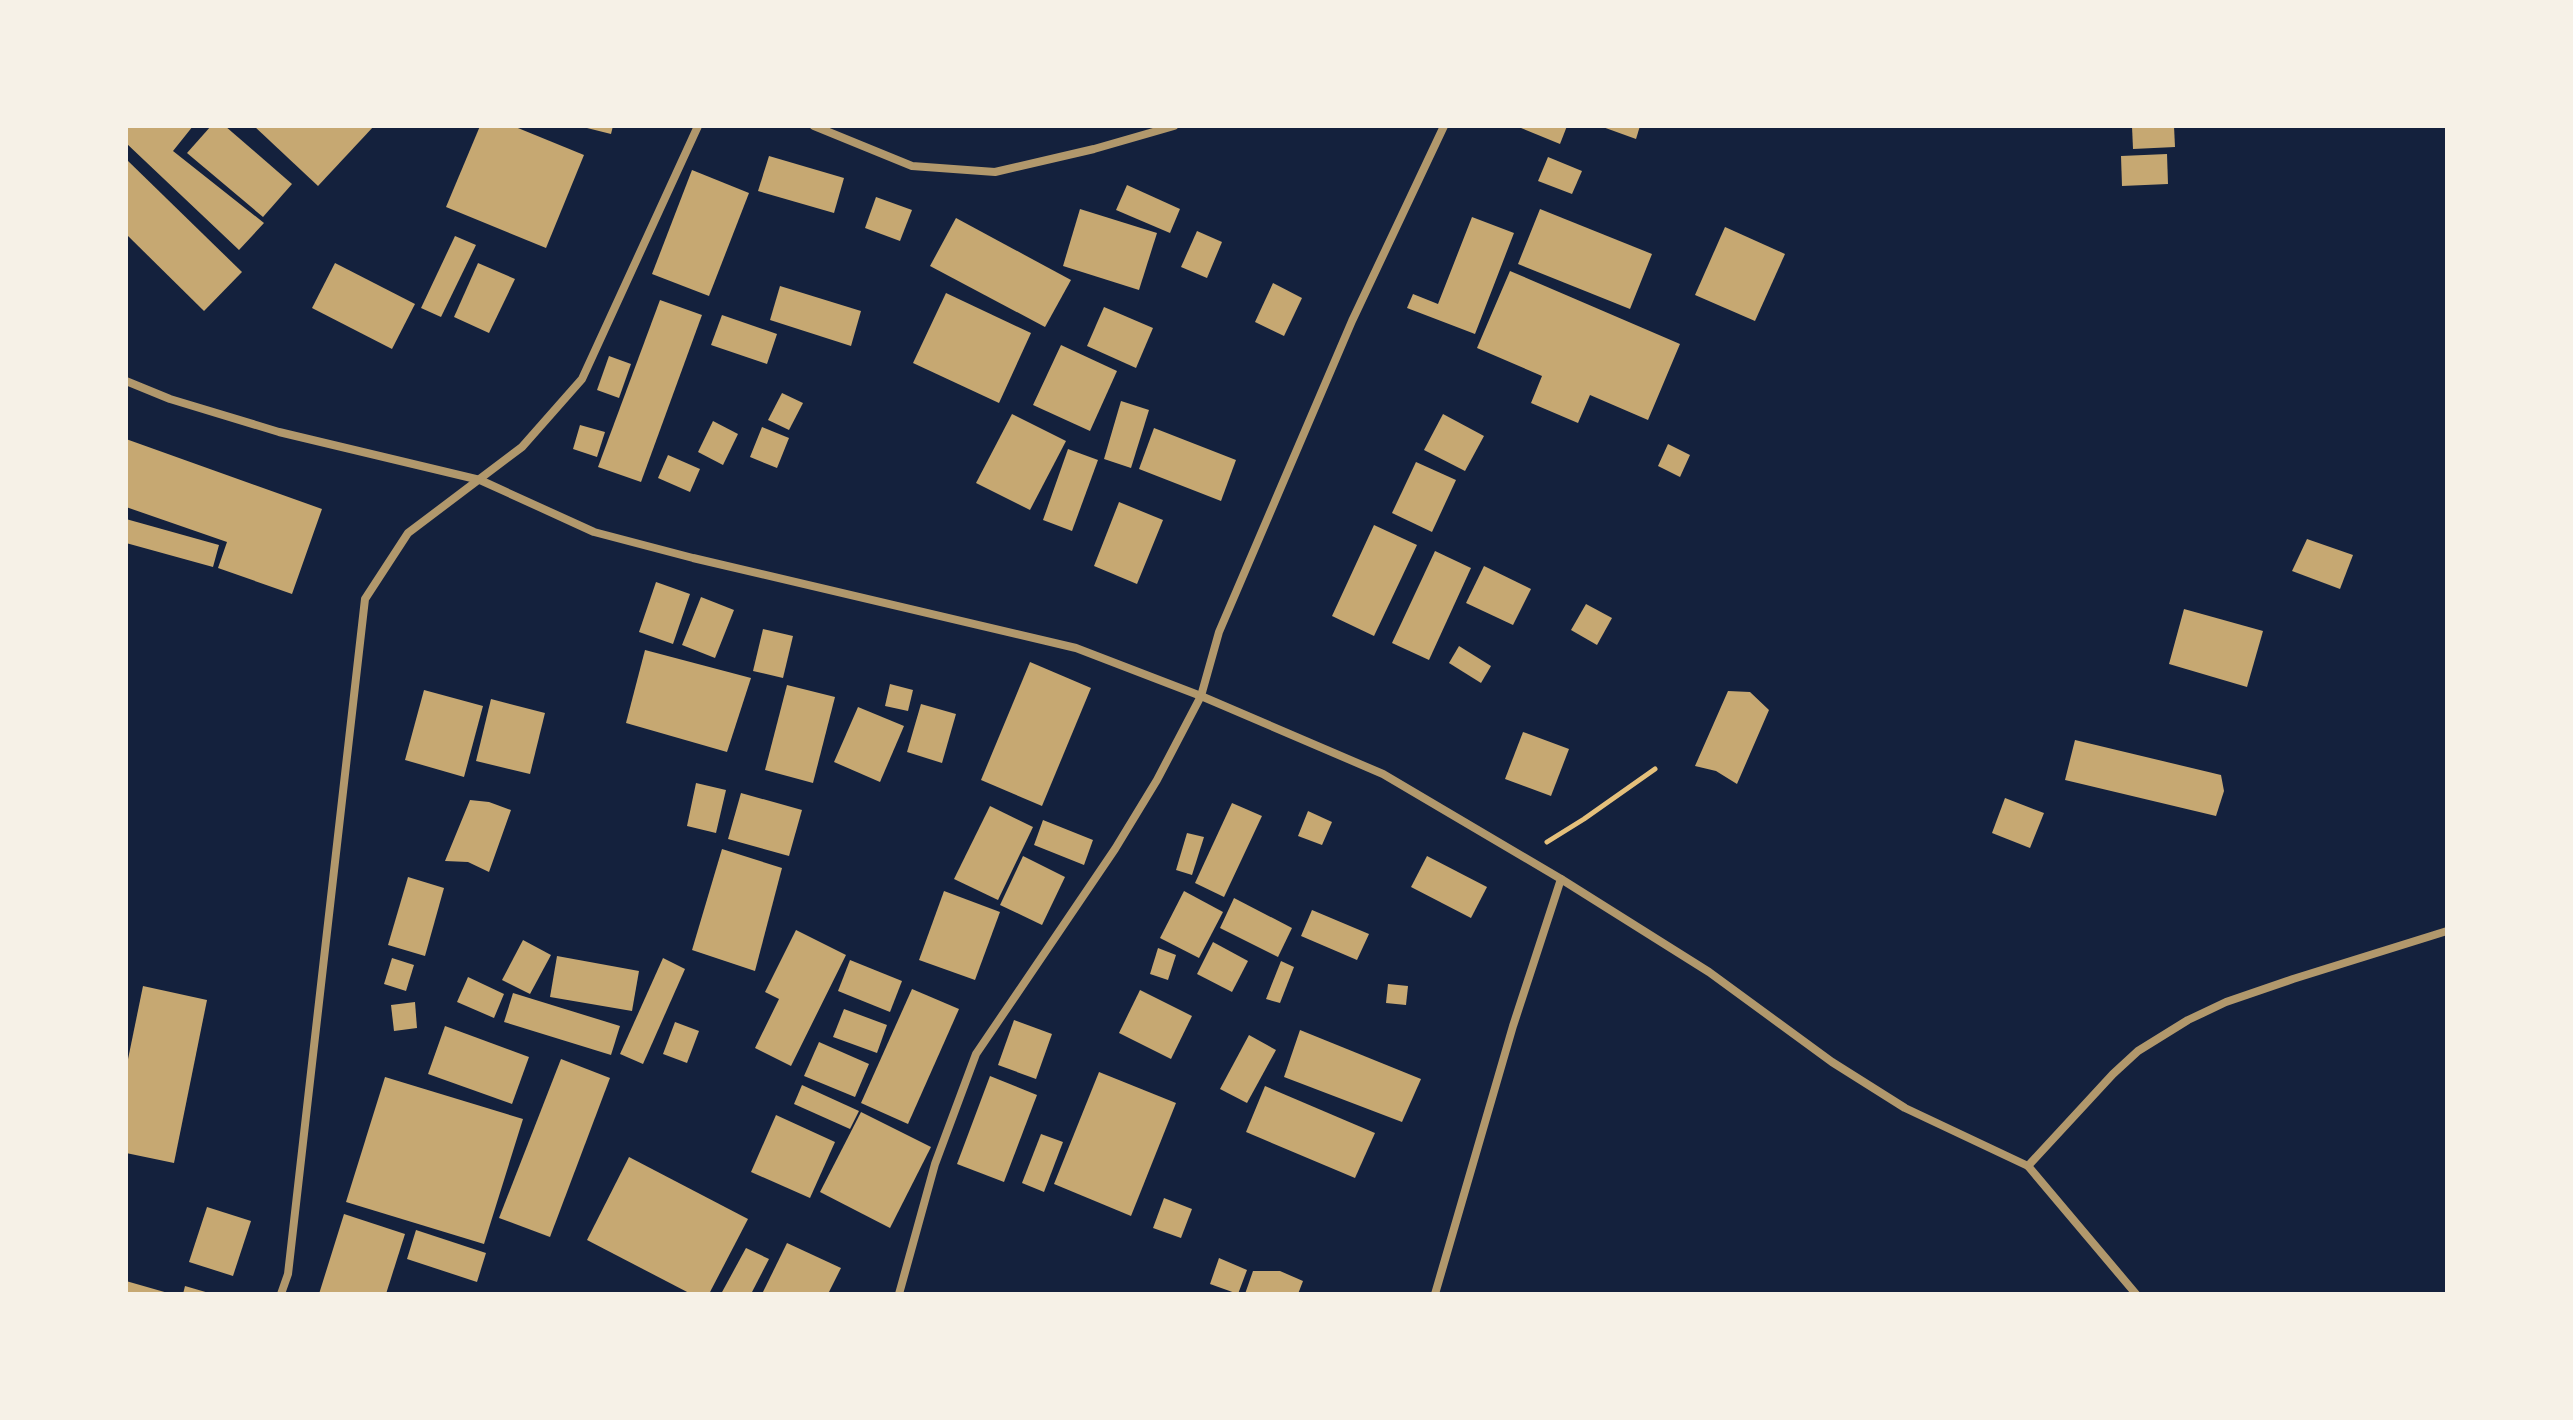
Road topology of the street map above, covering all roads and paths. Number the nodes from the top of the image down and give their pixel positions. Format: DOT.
graph roads {
  1 [pos="698,126"];
  2 [pos="814,126"];
  3 [pos="1174,126"];
  4 [pos="1444,126"];
  5 [pos="126,381"];
  6 [pos="480,480"];
  7 [pos="1201,696"];
  8 [pos="1655,769"];
  9 [pos="1522,856"];
  10 [pos="1561,879"];
  11 [pos="2447,931"];
  12 [pos="2028,1166"];
  13 [pos="281,1294"];
  14 [pos="899,1294"];
  15 [pos="1435,1294"];
  16 [pos="2136,1294"];
  1 -- 6 [label="street"];
  2 -- 3 [label="street"];
  4 -- 7 [label="street"];
  5 -- 6 [label="street"];
  6 -- 7 [label="street"];
  6 -- 13 [label="street"];
  7 -- 9 [label="street"];
  7 -- 14 [label="street"];
  8 -- 9 [label="path"];
  9 -- 10 [label="street"];
  10 -- 12 [label="street"];
  10 -- 15 [label="street"];
  11 -- 12 [label="street"];
  12 -- 16 [label="street"];
}
